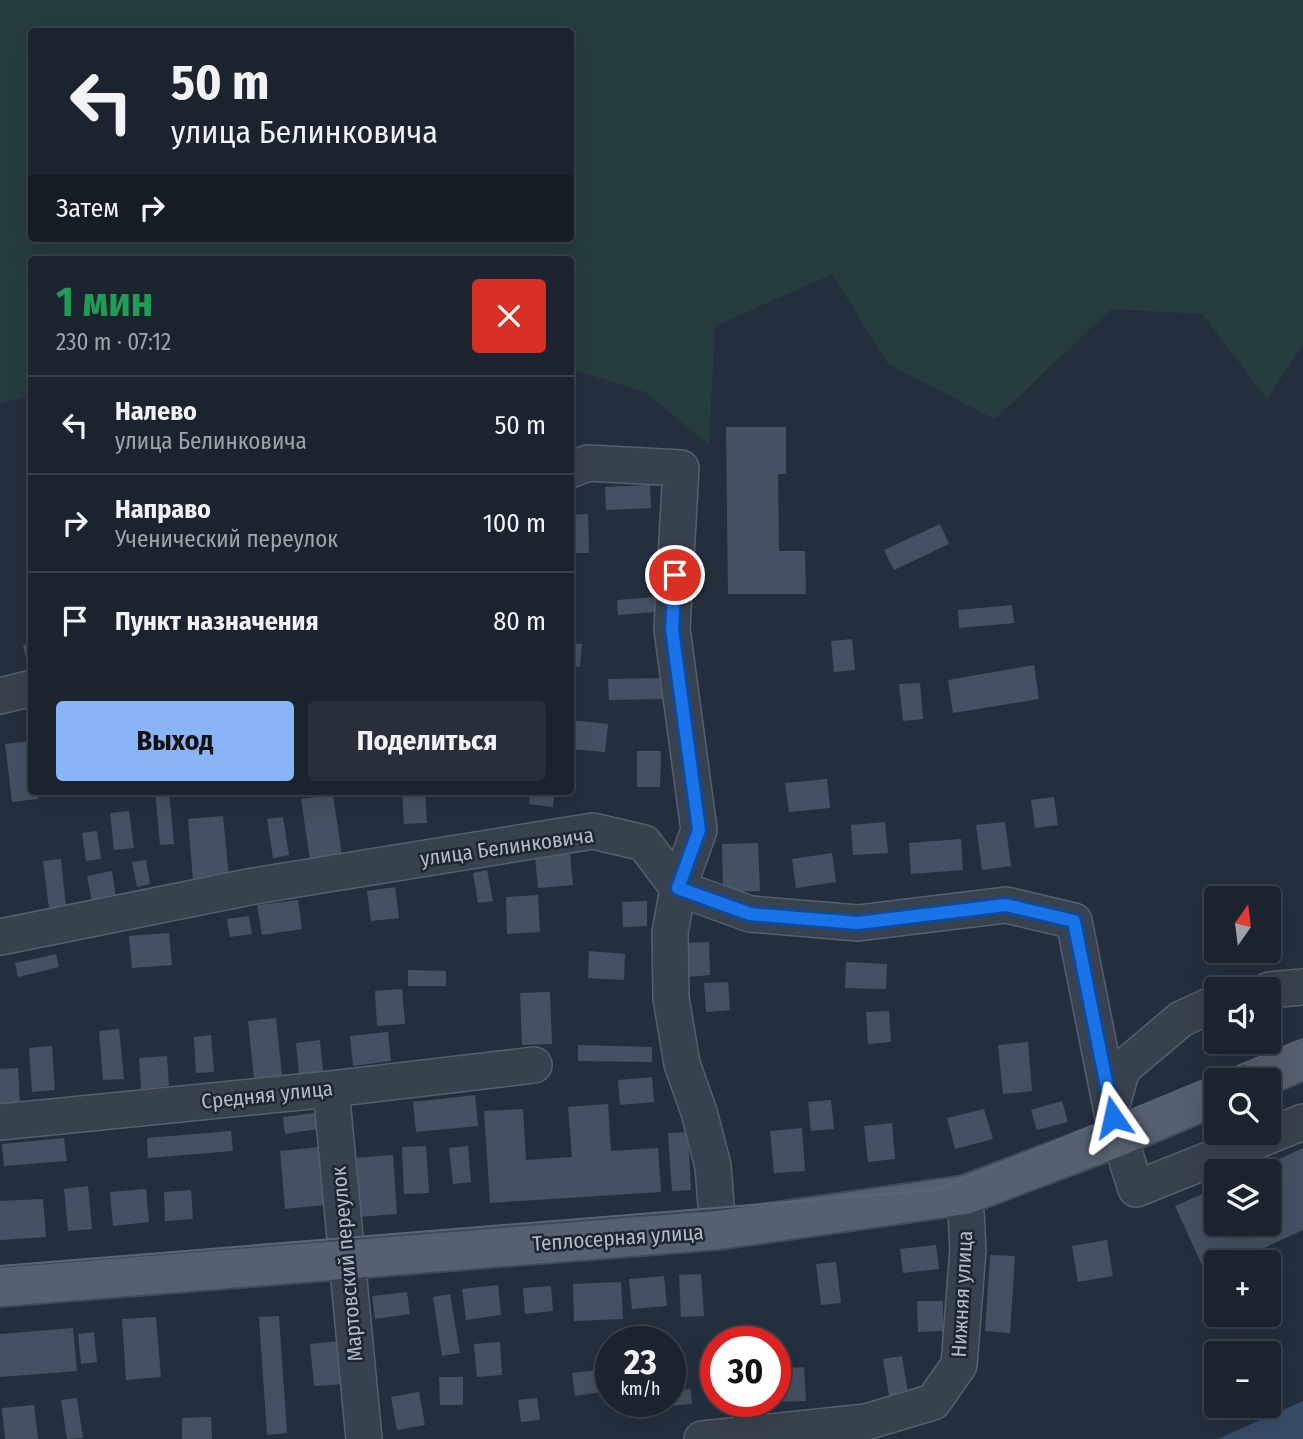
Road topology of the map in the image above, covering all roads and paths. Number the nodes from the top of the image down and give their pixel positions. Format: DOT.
graph roads {
  1 [pos="574,468"];
  2 [pos="28,689"];
  3 [pos="0,696"];
  4 [pos="678,888"];
  5 [pos="0,937"];
  6 [pos="1303,987"];
  7 [pos="1281,989"];
  8 [pos="1204,1008"];
  9 [pos="1303,1060"];
  10 [pos="534,1065"];
  11 [pos="1281,1069"];
  12 [pos="331,1089"];
  13 [pos="1204,1099"];
  14 [pos="0,1122"];
  15 [pos="1114,1122"];
  16 [pos="1303,1122"];
  17 [pos="965,1195"];
  18 [pos="718,1230"];
  19 [pos="347,1259"];
  20 [pos="0,1287"];
  21 [pos="364,1439"];
  22 [pos="702,1439"];
  1 -- 4 [label="street"];
  2 -- 3 [label="street"];
  4 -- 5 [label="street, улица Белинковича"];
  4 -- 15 [label="street"];
  4 -- 18 [label="street"];
  6 -- 7 [label="street"];
  8 -- 15 [label="street"];
  9 -- 11 [label="main road"];
  10 -- 12 [label="street, Средняя улица"];
  12 -- 14 [label="street, Средняя улица"];
  12 -- 19 [label="street, Мартовский переулок"];
  13 -- 15 [label="main road, Теплосерная улица"];
  15 -- 16 [label="street"];
  15 -- 17 [label="main road, Теплосерная улица"];
  17 -- 18 [label="main road, Теплосерная улица"];
  17 -- 22 [label="street, Нижняя улица"];
  18 -- 19 [label="main road, Теплосерная улица"];
  19 -- 20 [label="main road, Теплосерная улица"];
  19 -- 21 [label="street, Мартовский переулок"];
}
